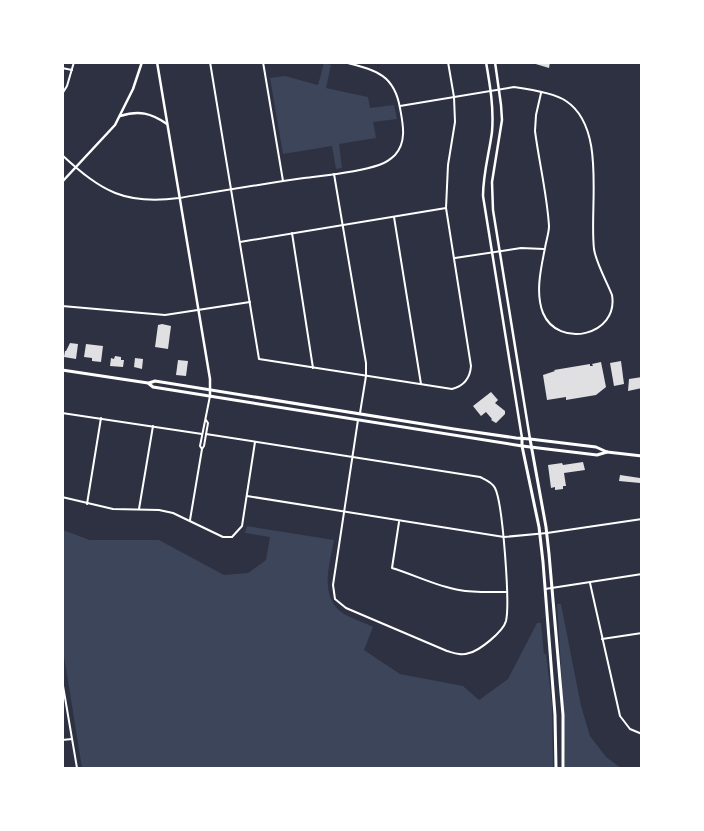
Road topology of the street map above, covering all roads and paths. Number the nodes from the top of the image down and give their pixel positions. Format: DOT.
graph roads {
  1 [pos="74,62"];
  2 [pos="157,62"];
  3 [pos="210,62"];
  4 [pos="264,62"];
  5 [pos="344,62"];
  6 [pos="448,62"];
  7 [pos="486,62"];
  8 [pos="494,62"];
  9 [pos="142,63"];
  10 [pos="62,68"];
  11 [pos="72,70"];
  12 [pos="499,89"];
  13 [pos="490,91"];
  14 [pos="541,93"];
  15 [pos="62,94"];
  16 [pos="454,96"];
  17 [pos="400,106"];
  18 [pos="120,116"];
  19 [pos="167,124"];
  20 [pos="62,155"];
  21 [pos="76,168"];
  22 [pos="334,174"];
  23 [pos="283,181"];
  24 [pos="62,182"];
  25 [pos="232,189"];
  26 [pos="180,198"];
  27 [pos="446,208"];
  28 [pos="394,216"];
  29 [pos="343,225"];
  30 [pos="292,233"];
  31 [pos="240,242"];
  32 [pos="544,249"];
  33 [pos="500,252"];
  34 [pos="491,253"];
  35 [pos="454,258"];
  36 [pos="250,302"];
  37 [pos="62,306"];
  38 [pos="198,310"];
  39 [pos="313,368"];
  40 [pos="62,370"];
  41 [pos="366,376"];
  42 [pos="148,383"];
  43 [pos="422,385"];
  44 [pos="210,390"];
  45 [pos="210,396"];
  46 [pos="62,413"];
  47 [pos="360,413"];
  48 [pos="101,418"];
  49 [pos="206,420"];
  50 [pos="358,420"];
  51 [pos="153,426"];
  52 [pos="202,434"];
  53 [pos="206,434"];
  54 [pos="522,438"];
  55 [pos="530,439"];
  56 [pos="255,442"];
  57 [pos="522,446"];
  58 [pos="532,447"];
  59 [pos="202,450"];
  60 [pos="607,452"];
  61 [pos="642,456"];
  62 [pos="353,458"];
  63 [pos="247,496"];
  64 [pos="62,497"];
  65 [pos="87,504"];
  66 [pos="139,509"];
  67 [pos="344,512"];
  68 [pos="642,519"];
  69 [pos="190,520"];
  70 [pos="399,521"];
  71 [pos="547,533"];
  72 [pos="540,534"];
  73 [pos="504,537"];
  74 [pos="642,574"];
  75 [pos="590,583"];
  76 [pos="552,589"];
  77 [pos="545,590"];
  78 [pos="506,592"];
  79 [pos="642,633"];
  80 [pos="602,639"];
  81 [pos="62,680"];
  82 [pos="642,734"];
  83 [pos="72,738"];
  84 [pos="62,740"];
  85 [pos="77,768"];
  86 [pos="556,768"];
  87 [pos="563,768"];
  1 -- 11 [label="street"];
  2 -- 19 [label="street"];
  3 -- 25 [label="street"];
  4 -- 23 [label="street"];
  5 -- 17 [label="street"];
  6 -- 16 [label="street"];
  7 -- 13 [label="street"];
  8 -- 12 [label="street"];
  9 -- 18 [label="street"];
  10 -- 11 [label="street"];
  11 -- 15 [label="street"];
  12 -- 13 [label="street"];
  12 -- 14 [label="street"];
  12 -- 33 [label="street"];
  13 -- 16 [label="street"];
  13 -- 34 [label="street"];
  14 -- 32 [label="street"];
  14 -- 32 [label="street"];
  16 -- 17 [label="street"];
  16 -- 27 [label="street"];
  17 -- 22 [label="street"];
  18 -- 19 [label="street"];
  18 -- 21 [label="street"];
  19 -- 26 [label="street"];
  20 -- 21 [label="street"];
  21 -- 24 [label="street"];
  21 -- 26 [label="street"];
  22 -- 23 [label="street"];
  22 -- 29 [label="street"];
  23 -- 25 [label="street"];
  25 -- 26 [label="street"];
  25 -- 31 [label="street"];
  26 -- 38 [label="street"];
  27 -- 28 [label="street"];
  27 -- 35 [label="street"];
  28 -- 29 [label="street"];
  28 -- 43 [label="street"];
  29 -- 30 [label="street"];
  29 -- 41 [label="street"];
  30 -- 31 [label="street"];
  30 -- 39 [label="street"];
  31 -- 36 [label="street"];
  32 -- 33 [label="street"];
  33 -- 34 [label="street"];
  33 -- 55 [label="street"];
  34 -- 35 [label="street"];
  34 -- 54 [label="street"];
  35 -- 43 [label="street"];
  36 -- 38 [label="street"];
  36 -- 39 [label="street"];
  37 -- 38 [label="street"];
  38 -- 44 [label="street"];
  39 -- 41 [label="street"];
  40 -- 42 [label="main road"];
  41 -- 43 [label="street"];
  41 -- 47 [label="street"];
  42 -- 44 [label="main road"];
  42 -- 45 [label="main road"];
  44 -- 45 [label="street"];
  44 -- 47 [label="main road"];
  45 -- 49 [label="street"];
  45 -- 50 [label="main road"];
  46 -- 48 [label="street"];
  47 -- 54 [label="main road"];
  48 -- 51 [label="street"];
  48 -- 65 [label="street"];
  49 -- 52 [label="street"];
  49 -- 53 [label="street"];
  50 -- 57 [label="main road"];
  50 -- 62 [label="street"];
  51 -- 52 [label="street"];
  51 -- 66 [label="street"];
  52 -- 59 [label="street"];
  53 -- 56 [label="street"];
  53 -- 59 [label="street"];
  54 -- 55 [label="main road"];
  54 -- 57 [label="main road"];
  55 -- 58 [label="main road"];
  55 -- 60 [label="main road"];
  56 -- 62 [label="street"];
  56 -- 63 [label="street"];
  57 -- 58 [label="main road"];
  57 -- 72 [label="main road"];
  58 -- 60 [label="main road"];
  58 -- 71 [label="main road"];
  59 -- 69 [label="street"];
  60 -- 61 [label="main road"];
  62 -- 67 [label="street"];
  62 -- 73 [label="street"];
  63 -- 67 [label="street"];
  63 -- 69 [label="street"];
  64 -- 65 [label="street"];
  65 -- 66 [label="street"];
  66 -- 69 [label="street"];
  67 -- 70 [label="street"];
  67 -- 78 [label="street"];
  68 -- 71 [label="street"];
  70 -- 73 [label="street"];
  70 -- 78 [label="street"];
  71 -- 72 [label="street"];
  71 -- 76 [label="main road"];
  72 -- 73 [label="street"];
  72 -- 77 [label="main road"];
  73 -- 78 [label="street"];
  74 -- 75 [label="street"];
  75 -- 76 [label="street"];
  75 -- 80 [label="street"];
  76 -- 77 [label="street"];
  76 -- 87 [label="main road"];
  77 -- 86 [label="main road"];
  79 -- 80 [label="street"];
  80 -- 82 [label="street"];
  81 -- 83 [label="street"];
  83 -- 84 [label="street"];
  83 -- 85 [label="street"];
}
